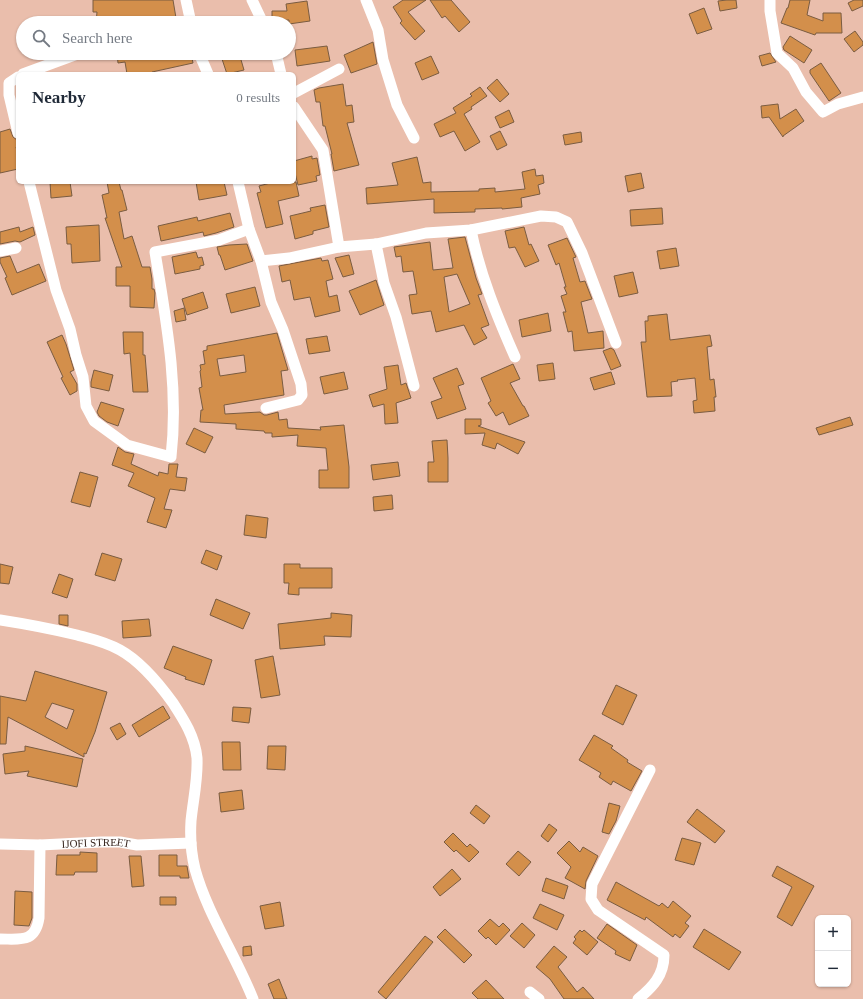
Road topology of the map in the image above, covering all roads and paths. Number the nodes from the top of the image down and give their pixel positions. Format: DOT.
graph roads {
  1 [pos="186,0"];
  2 [pos="252,0"];
  3 [pos="366,0"];
  4 [pos="770,0"];
  5 [pos="187,16"];
  6 [pos="260,16"];
  7 [pos="61,60"];
  8 [pos="202,60"];
  9 [pos="278,60"];
  10 [pos="339,69"];
  11 [pos="28,72"];
  12 [pos="207,72"];
  13 [pos="281,72"];
  14 [pos="16,78"];
  15 [pos="296,92"];
  16 [pos="863,97"];
  17 [pos="296,111"];
  18 [pos="16,125"];
  19 [pos="414,138"];
  20 [pos="30,184"];
  21 [pos="238,184"];
  22 [pos="249,229"];
  23 [pos="471,230"];
  24 [pos="376,244"];
  25 [pos="339,247"];
  26 [pos="16,248"];
  27 [pos="0,251"];
  28 [pos="261,261"];
  29 [pos="616,343"];
  30 [pos="515,357"];
  31 [pos="414,386"];
  32 [pos="266,408"];
  33 [pos="0,620"];
  34 [pos="650,770"];
  35 [pos="191,842"];
  36 [pos="0,844"];
  37 [pos="40,845"];
  38 [pos="0,939"];
  39 [pos="530,992"];
  40 [pos="253,999"];
  41 [pos="539,999"];
  42 [pos="638,999"];
  1 -- 5 [label="street"];
  2 -- 6 [label="street"];
  3 -- 19 [label="street"];
  4 -- 16 [label="street"];
  7 -- 11 [label="street"];
  8 -- 12 [label="street"];
  9 -- 13 [label="street"];
  10 -- 15 [label="street"];
  14 -- 18 [label="street"];
  17 -- 25 [label="street"];
  20 -- 22 [label="street"];
  21 -- 22 [label="street"];
  22 -- 28 [label="street"];
  23 -- 24 [label="street"];
  23 -- 29 [label="street"];
  23 -- 30 [label="street"];
  24 -- 25 [label="street"];
  24 -- 31 [label="street"];
  25 -- 28 [label="street"];
  26 -- 27 [label="street"];
  28 -- 32 [label="street"];
  33 -- 35 [label="street"];
  34 -- 42 [label="street"];
  35 -- 37 [label="street, IJOFI STREET"];
  35 -- 40 [label="street"];
  36 -- 37 [label="street, IJOFI STREET"];
  37 -- 38 [label="street"];
  39 -- 41 [label="street"];
}
